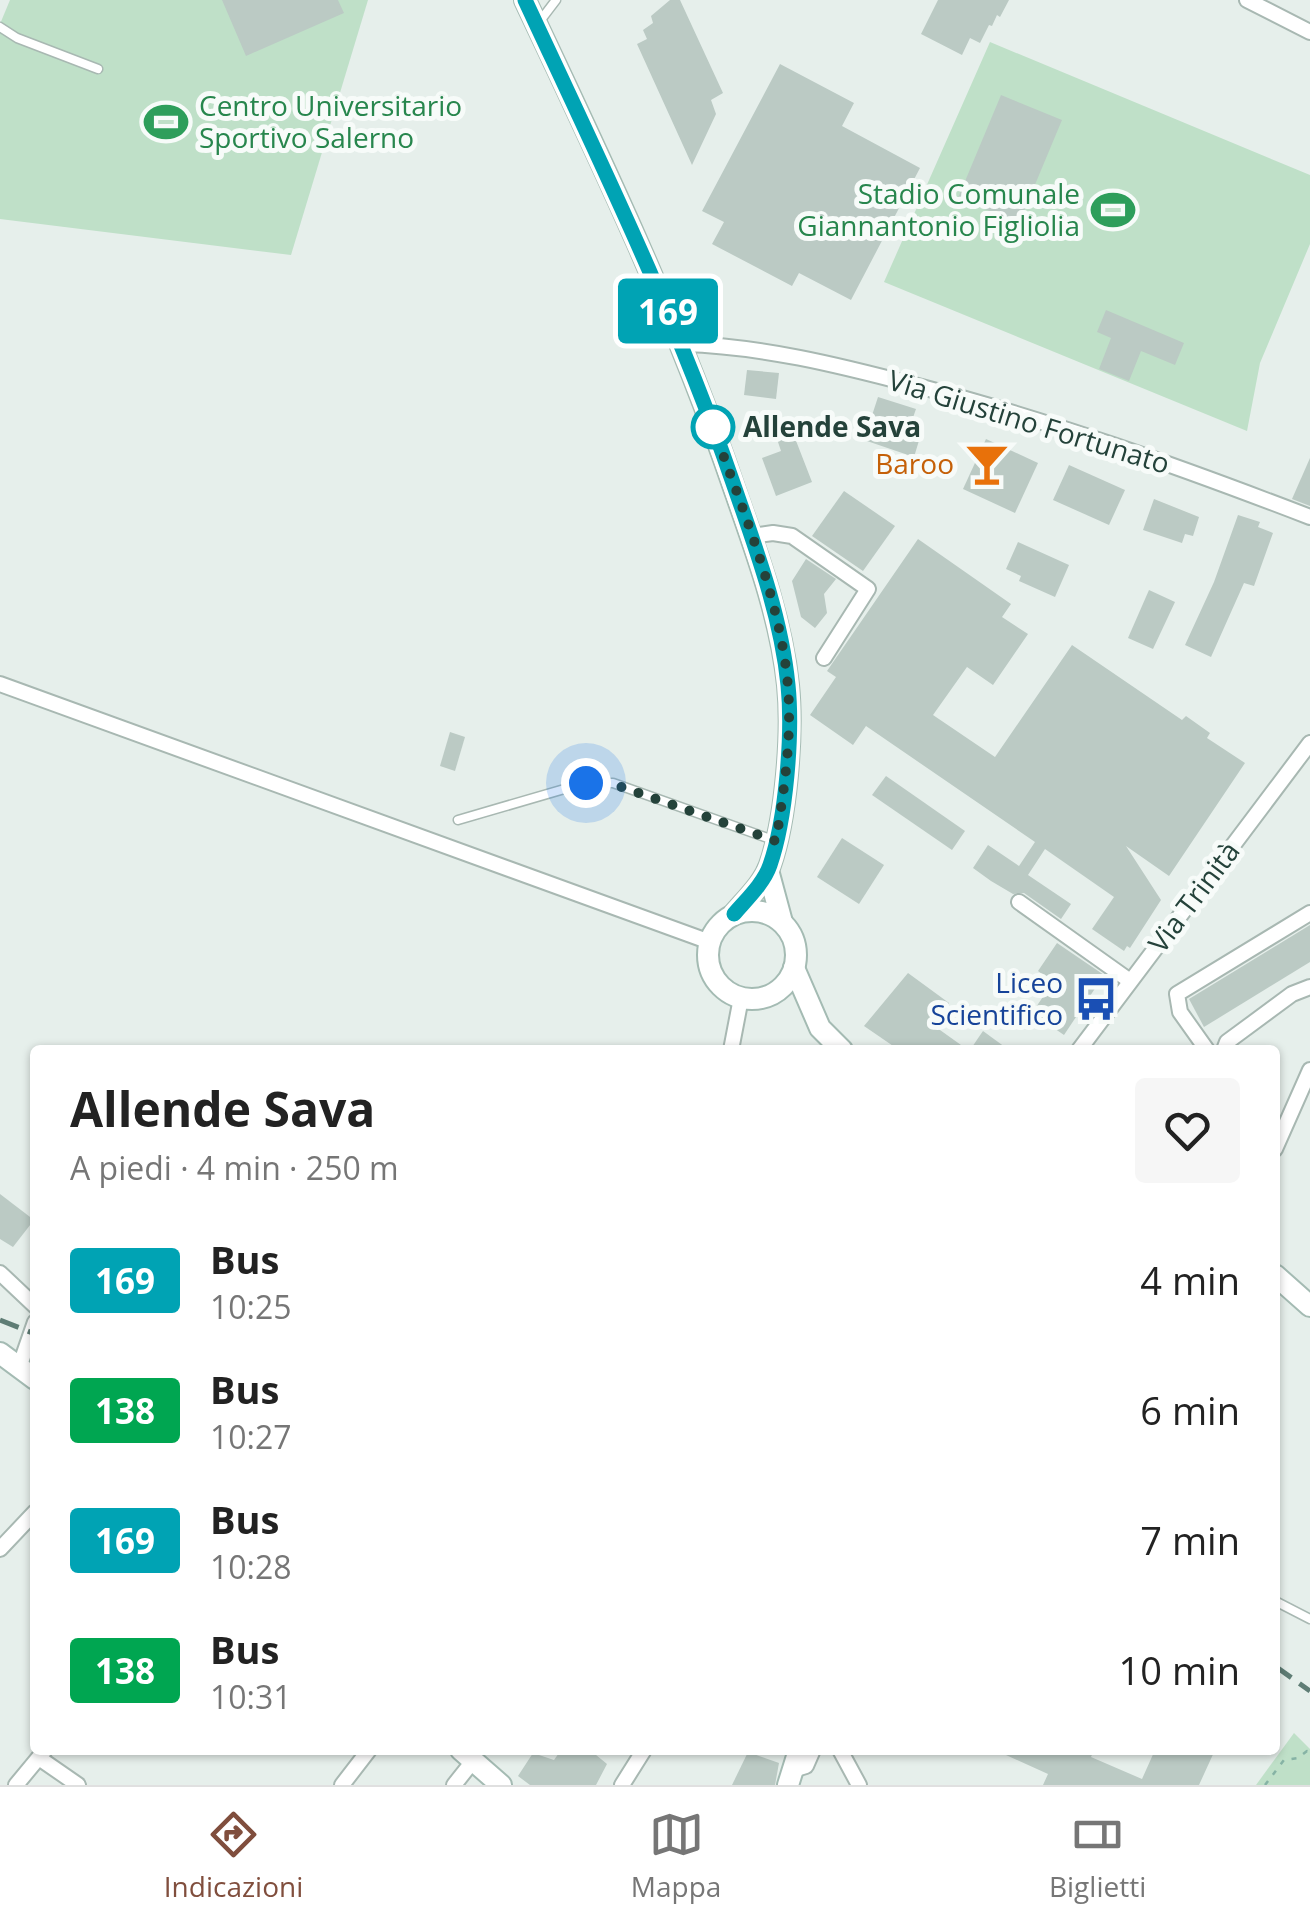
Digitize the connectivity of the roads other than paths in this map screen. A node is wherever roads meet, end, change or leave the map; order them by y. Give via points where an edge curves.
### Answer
1 (525, 0) edge
2 (556, 0) edge
3 (1247, 0) edge
4 (536, 24) junction
5 (0, 28) edge
6 (1310, 32) edge
7 (98, 68) dead end
8 (683, 344) junction
9 (1310, 517) edge
10 (751, 536) junction
11 (824, 658) dead end
12 (0, 684) edge
13 (1310, 744) edge
14 (458, 820) dead end
15 (776, 841) junction
16 (768, 870) junction
17 (1019, 902) dead end
18 (1310, 913) edge
19 (734, 914) junction
20 (782, 922) junction
21 (710, 942) junction
22 (794, 968) junction
23 (1130, 981) junction
24 (1310, 986) edge
25 (741, 998) junction
26 (732, 1045) edge
27 (837, 1045) edge
28 (1083, 1045) edge
29 (1203, 1045) edge
30 (1226, 1045) edge
31 (1310, 1070) edge
32 (1280, 1138) edge
33 (0, 1273) edge
34 (1280, 1277) edge
35 (1306, 1299) edge
36 (30, 1301) edge
37 (0, 1353) edge
38 (27, 1372) edge
39 (30, 1517) edge
40 (0, 1550) edge
41 (1280, 1604) edge
42 (1310, 1620) edge
43 (41, 1755) edge
44 (43, 1755) edge
45 (365, 1755) edge
46 (467, 1755) edge
47 (641, 1755) edge
48 (843, 1755) edge
49 (16, 1785) edge
50 (78, 1785) edge
51 (342, 1785) edge
52 (454, 1785) edge
53 (502, 1785) edge
54 (622, 1785) edge
55 (860, 1785) edge

1 - 4 street
2 - 4 lane
3 - 6 street
4 - 8 street
5 - 7 lane
8 - 9 street, Via Giustino Fortunato via 794,356 994,406
8 - 10 street
10 - 11 street via 792,536 868,589
10 - 15 street via 788,686
12 - 21 street
13 - 23 street, Via Trinità
14 - 15 lane via 586,783 613,784
15 - 16 street
16 - 19 street
16 - 20 street
17 - 23 street
18 - 29 street via 1177,994 1180,1012
19 - 20 street via 759,911
19 - 21 street
20 - 22 street via 795,944
21 - 25 street via 710,970
22 - 25 street via 779,990
22 - 27 street via 820,1028
23 - 28 street, Via Trinità
24 - 30 street
25 - 26 street
31 - 32 street
33 - 36 street
34 - 35 street
37 - 38 street
39 - 40 street
41 - 42 lane
43 - 49 street
44 - 50 street
45 - 51 street
46 - 52 street
46 - 53 street
47 - 54 street
48 - 55 street

